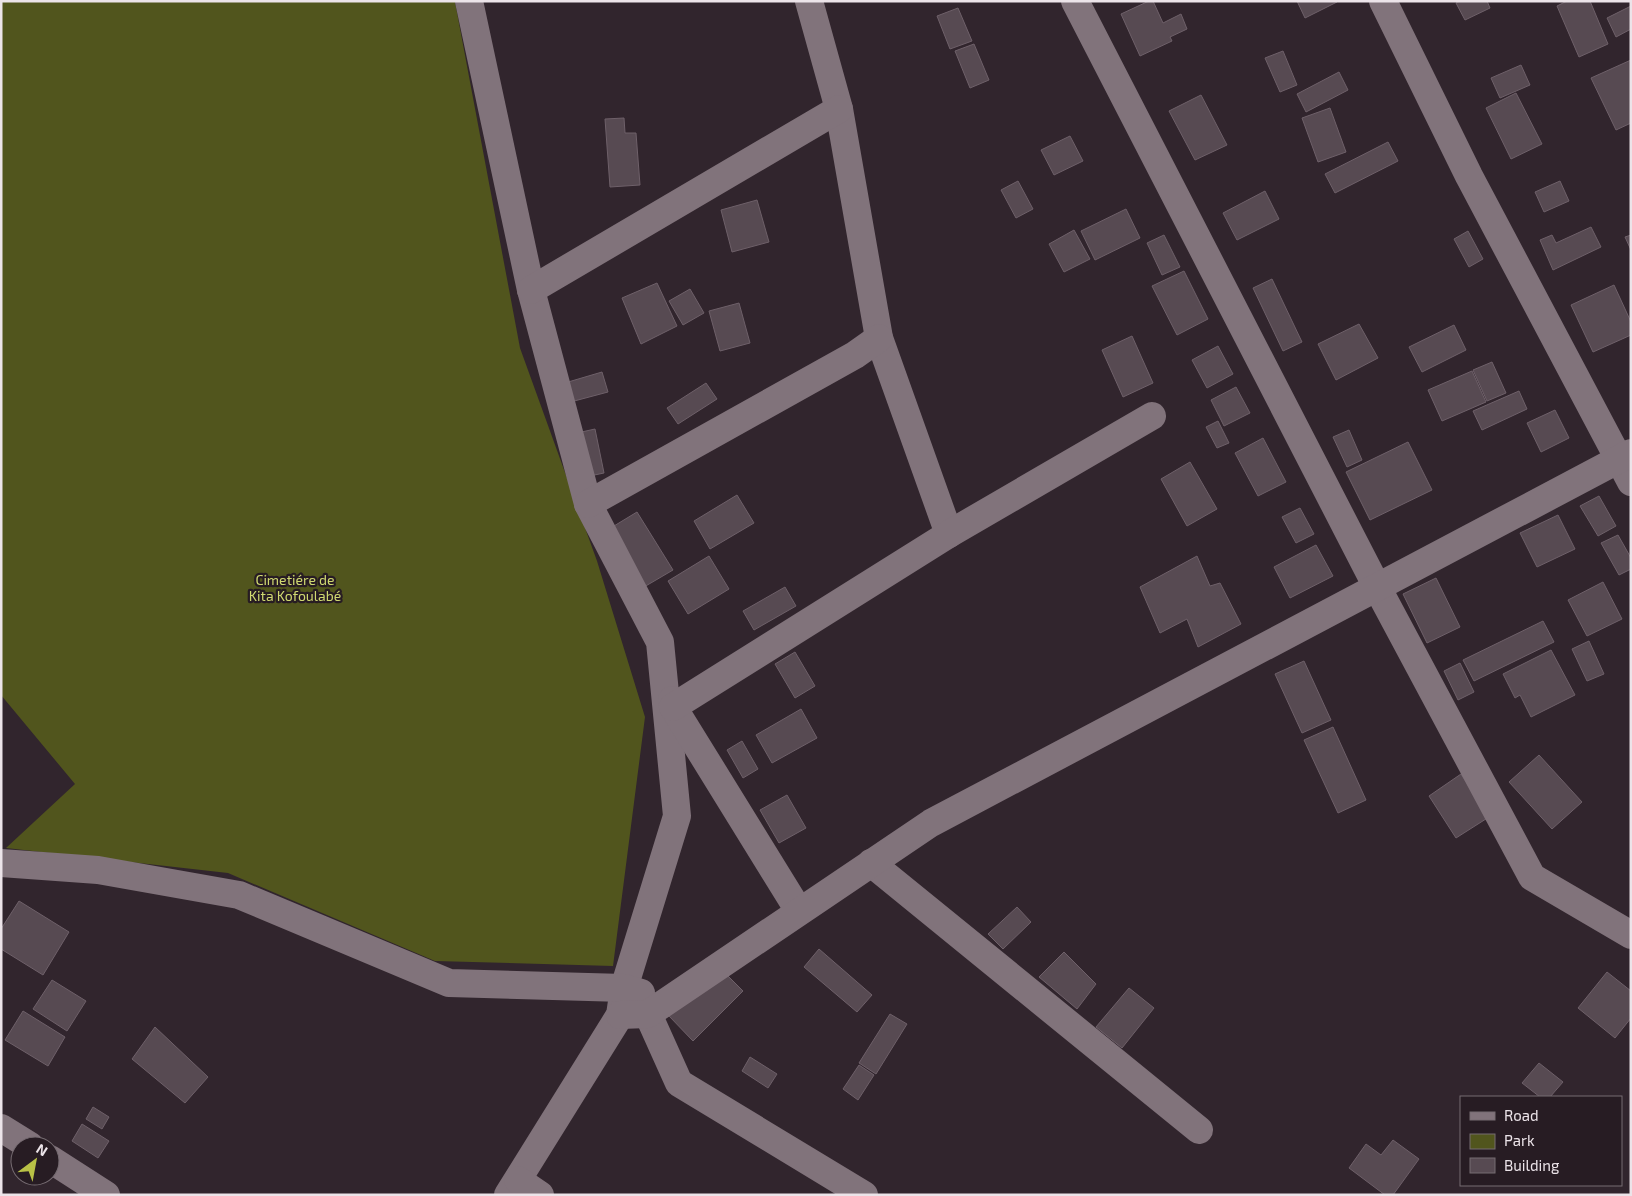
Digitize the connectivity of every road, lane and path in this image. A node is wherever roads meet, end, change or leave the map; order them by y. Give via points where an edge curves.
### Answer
1 (469, 1) edge
2 (809, 1) edge
3 (1074, 1) edge
4 (1384, 1) edge
5 (839, 109) junction
6 (531, 290) junction
7 (879, 338) junction
8 (1152, 416) dead end
9 (1627, 465) edge
10 (588, 504) junction
11 (949, 534) junction
12 (1377, 587) junction
13 (660, 642) junction
14 (673, 707) junction
15 (1, 862) edge
16 (871, 863) junction
17 (799, 911) junction
18 (1631, 935) edge
19 (624, 988) junction
20 (657, 1008) junction
21 (620, 1015) junction
22 (1, 1128) edge
23 (1198, 1130) dead end
24 (14, 1136) edge
25 (60, 1165) edge
26 (513, 1188) edge
27 (106, 1195) edge
28 (540, 1195) edge
29 (864, 1195) edge

1 - 6 street
2 - 5 street
3 - 12 street
4 - 9 street via 1469,176
5 - 6 street
5 - 7 street
6 - 10 street
7 - 10 street via 855,355
7 - 11 street
8 - 11 street
9 - 12 street
10 - 13 street
11 - 14 street
12 - 16 street via 931,823
12 - 18 street via 1532,877
13 - 14 street
13 - 19 street via 677,816
14 - 17 street
15 - 19 street via 98,870 239,894 449,983
16 - 17 street
16 - 23 street
17 - 20 street
19 - 20 street
19 - 21 street
20 - 21 street
20 - 29 street via 679,1083
21 - 26 street
22 - 24 street
25 - 27 street
26 - 28 street

